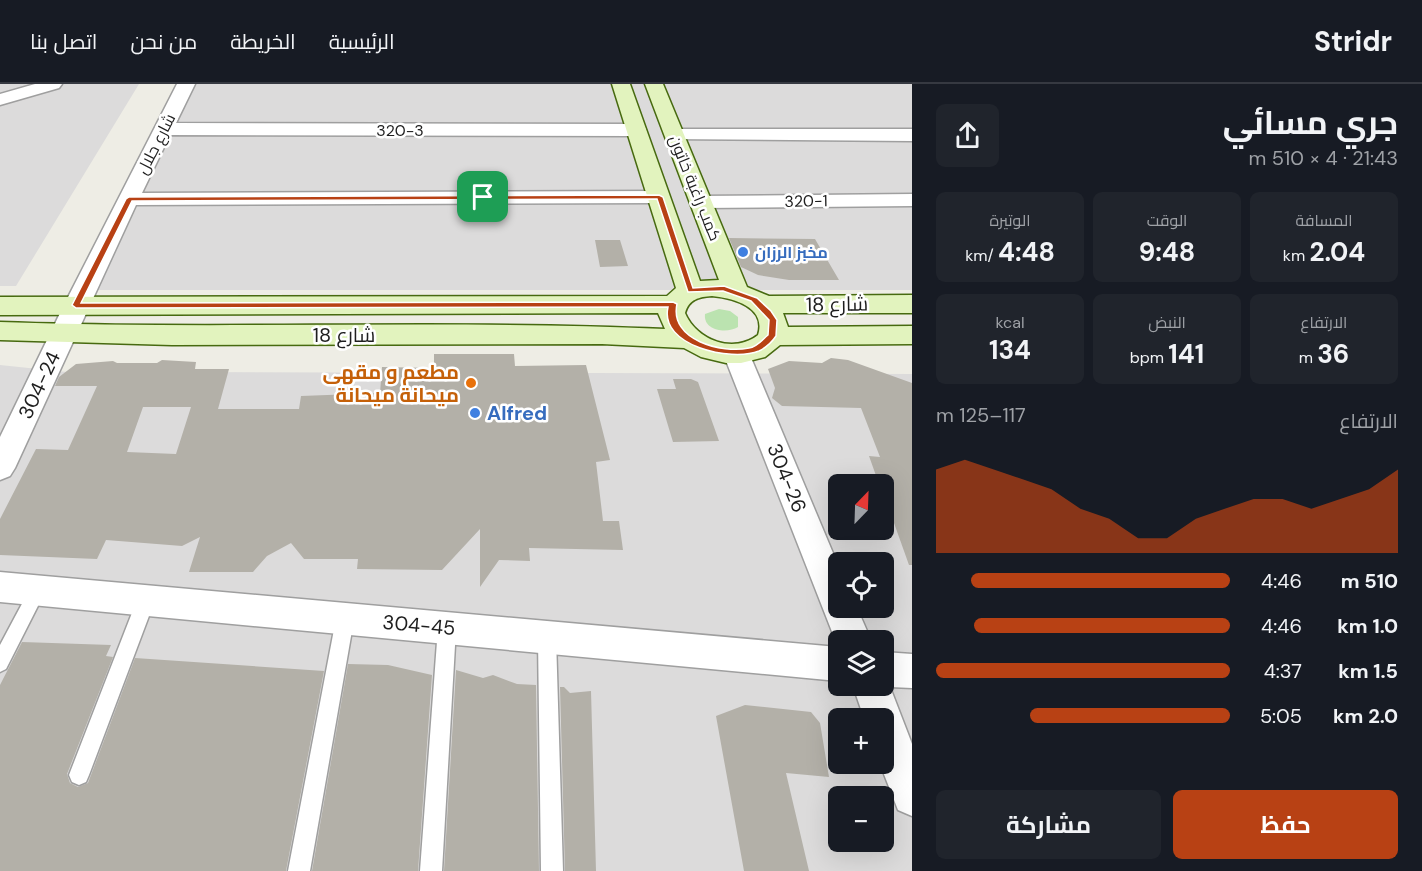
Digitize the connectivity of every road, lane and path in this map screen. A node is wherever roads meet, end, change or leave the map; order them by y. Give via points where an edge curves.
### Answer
1 (53, 84) edge
2 (186, 84) edge
3 (621, 84) edge
4 (654, 84) edge
5 (0, 100) edge
6 (164, 129) junction
7 (637, 130) junction
8 (674, 135) junction
9 (912, 135) edge
10 (659, 197) junction
11 (129, 199) junction
12 (912, 200) edge
13 (700, 202) junction
14 (736, 291) junction
15 (682, 297) junction
16 (912, 304) edge
17 (76, 305) junction
18 (762, 305) junction
19 (0, 306) edge
20 (0, 331) edge
21 (63, 334) junction
22 (912, 335) edge
23 (772, 336) junction
24 (688, 339) junction
25 (736, 353) junction
26 (0, 468) edge
27 (828, 579) edge
28 (0, 586) edge
29 (38, 590) junction
30 (146, 600) junction
31 (345, 619) junction
32 (447, 628) junction
33 (547, 638) junction
34 (0, 663) edge
35 (828, 663) edge
36 (894, 670) edge
37 (912, 671) edge
38 (894, 749) edge
39 (79, 775) dead end
40 (912, 796) edge
41 (299, 871) edge
42 (432, 871) edge
43 (552, 871) edge

1 - 5 street
2 - 6 street, شارع جلال
3 - 7 street, كمب راغبة خاتون
4 - 8 street, كمب راغبة خاتون
6 - 7 street, 320-3
6 - 11 street, شارع جلال
7 - 10 street, كمب راغبة خاتون
8 - 9 street
8 - 13 street, كمب راغبة خاتون
10 - 11 street
10 - 15 street, كمب راغبة خاتون
11 - 17 street, شارع جلال
12 - 13 street, 320-1
13 - 14 street, كمب راغبة خاتون
14 - 15 street via 712,288
14 - 18 street
15 - 17 street, شارع 18
15 - 24 street via 671,313 673,322
16 - 18 street, شارع 18
17 - 19 street, شارع 18
17 - 21 street, شارع جلال
18 - 23 street via 773,320
20 - 21 street, شارع 18
21 - 24 street, شارع 18 via 581,334
21 - 26 street, 304-24
22 - 23 street, شارع 18
23 - 25 street via 759,348
24 - 25 street via 710,349
25 - 27 street, 304-26
28 - 29 street, 304-45
29 - 30 street, 304-45
29 - 34 lane
30 - 31 street, 304-45
30 - 39 lane
31 - 32 street, 304-45
31 - 41 lane
32 - 33 street, 304-45
32 - 42 lane
33 - 35 street, 304-45
33 - 43 lane
36 - 37 street
38 - 40 street

